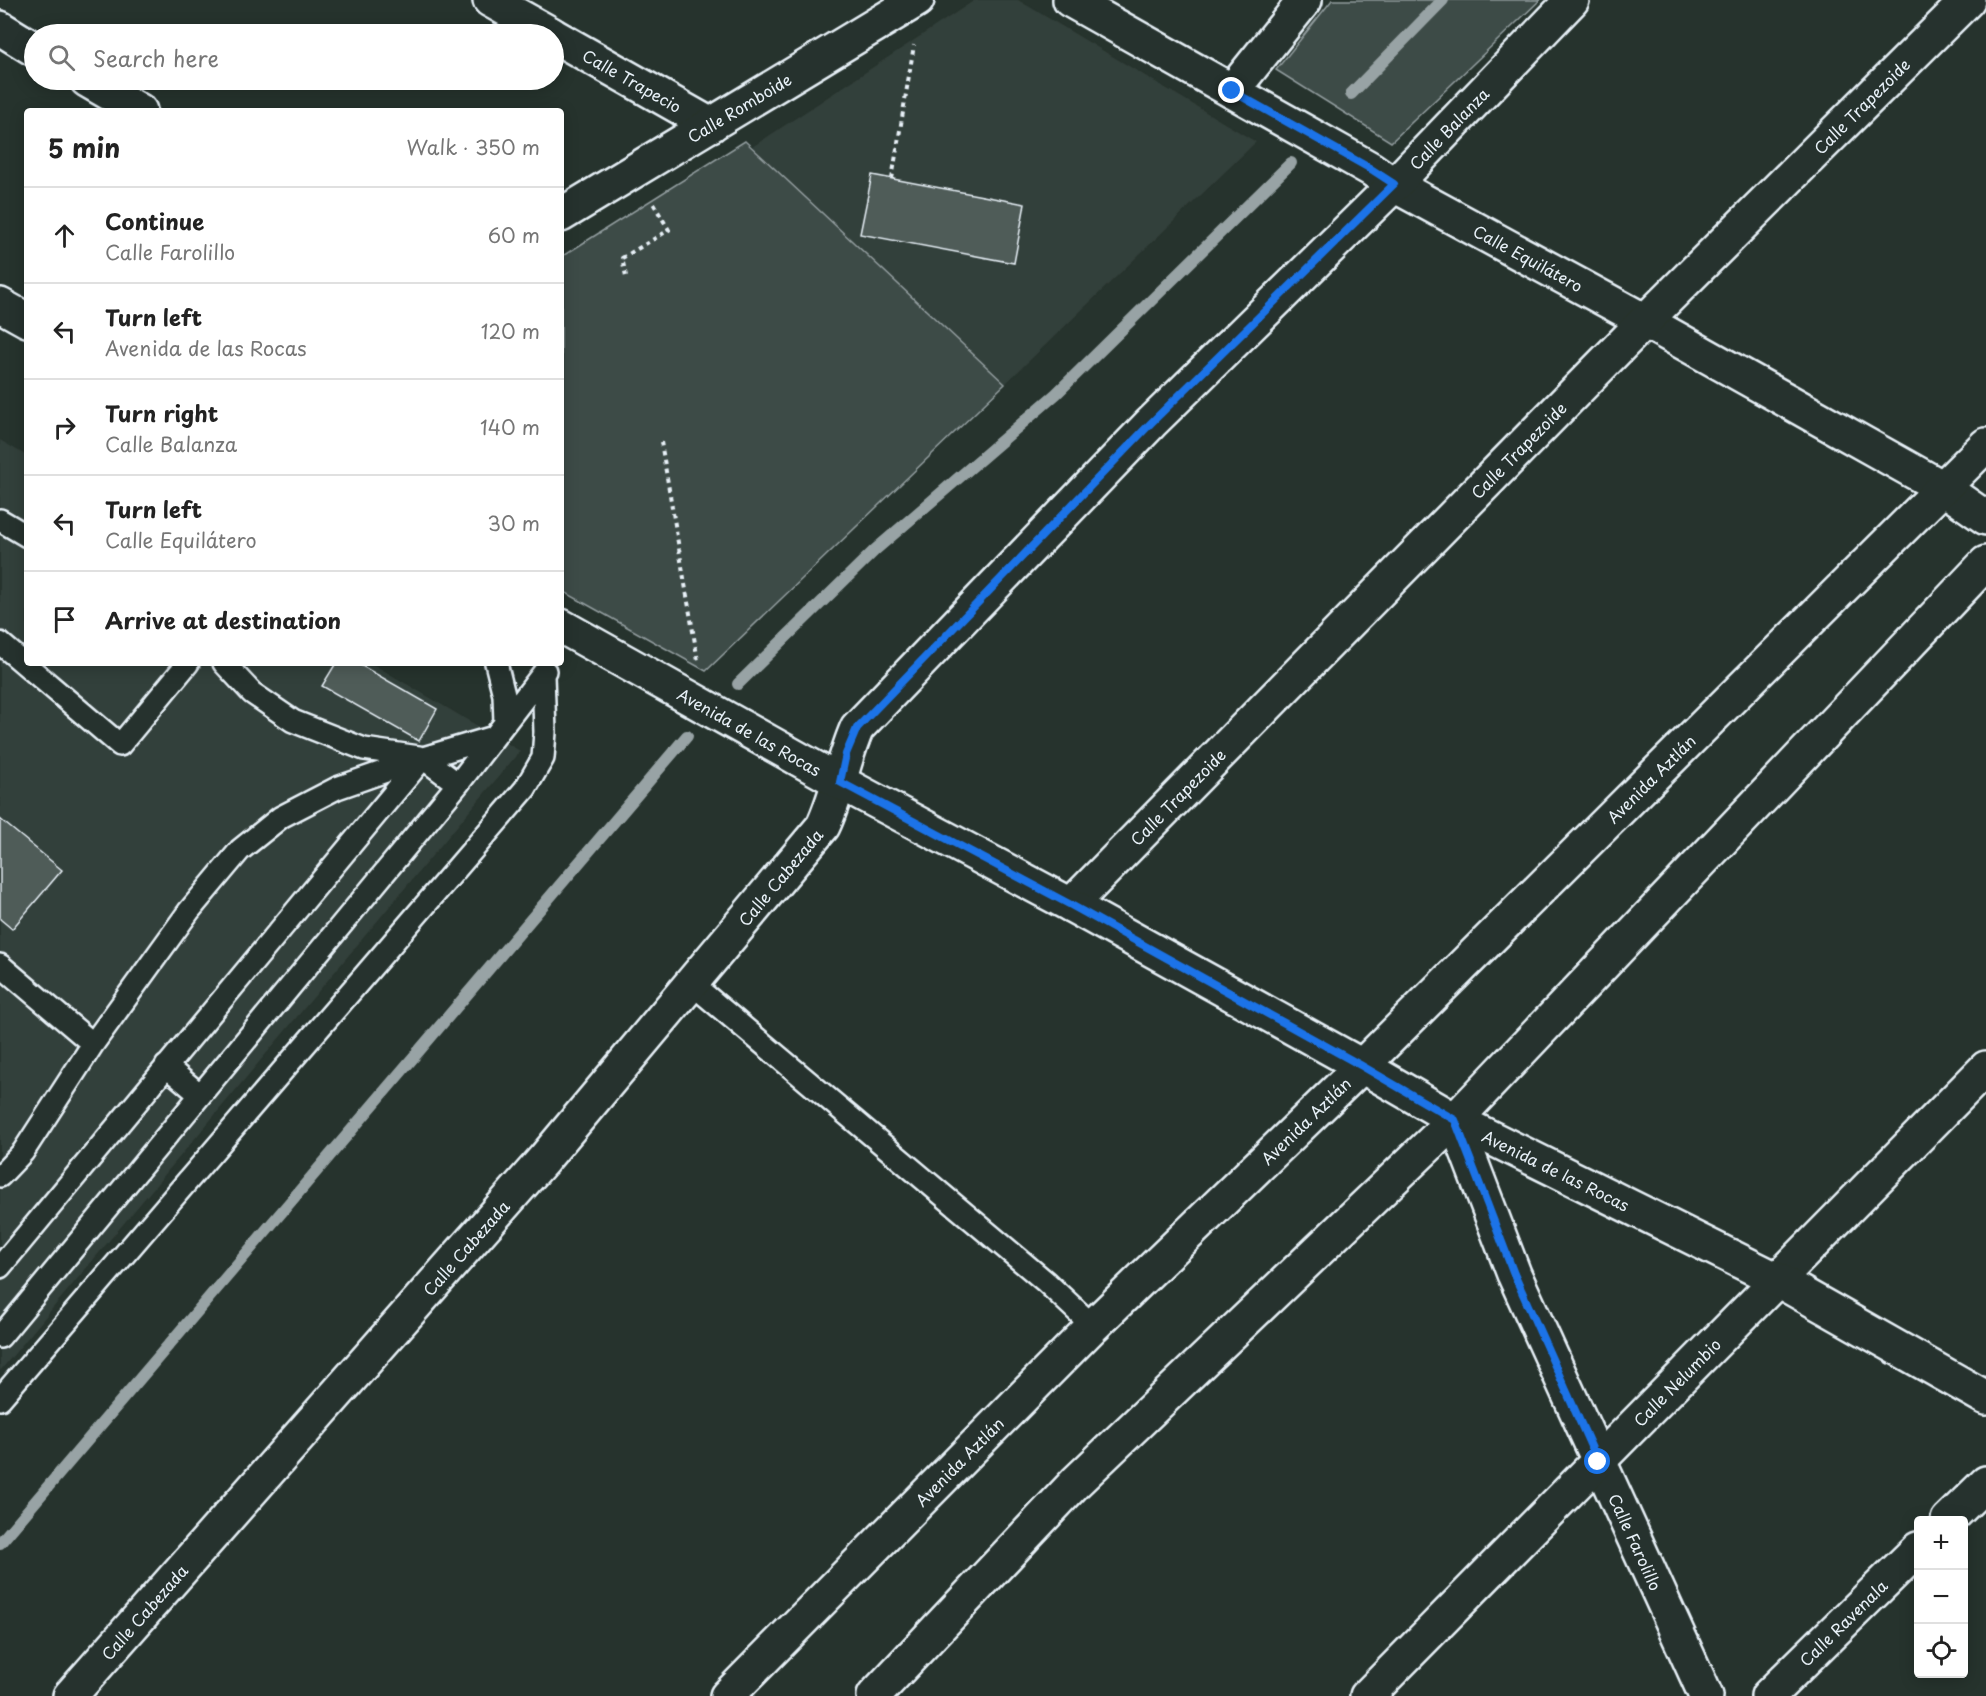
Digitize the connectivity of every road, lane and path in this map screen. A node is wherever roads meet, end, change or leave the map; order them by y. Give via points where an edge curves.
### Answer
1 (490, 0) edge
2 (917, 0) edge
3 (1070, 0) edge
4 (1305, 0) edge
5 (1572, 0) edge
6 (1968, 0) edge
7 (533, 24) edge
8 (0, 28) edge
9 (916, 34) dead end
10 (564, 42) edge
11 (24, 43) edge
12 (104, 90) edge
13 (1232, 91) junction
14 (135, 108) edge
15 (711, 125) junction
16 (633, 171) junction
17 (1382, 177) junction
18 (892, 179) dead end
19 (564, 213) edge
20 (626, 276) dead end
21 (0, 305) edge
22 (24, 318) edge
23 (1645, 321) junction
24 (661, 442) dead end
25 (1986, 445) edge
26 (1943, 488) junction
27 (1986, 518) edge
28 (0, 520) edge
29 (24, 534) edge
30 (1986, 564) edge
31 (565, 636) edge
32 (0, 643) edge
33 (24, 663) edge
34 (27, 666) edge
35 (186, 666) edge
36 (227, 666) edge
37 (497, 666) edge
38 (547, 669) edge
39 (685, 696) junction
40 (500, 730) junction
41 (423, 758) junction
42 (840, 782) junction
43 (458, 784) junction
44 (1071, 905) junction
45 (0, 965) edge
46 (691, 983) junction
47 (93, 1044) junction
48 (166, 1066) junction
49 (1362, 1066) junction
50 (1986, 1068) edge
51 (199, 1094) junction
52 (1455, 1120) junction
53 (0, 1176) edge
54 (0, 1267) edge
55 (1776, 1279) junction
56 (1093, 1326) junction
57 (0, 1337) edge
58 (1986, 1398) edge
59 (0, 1399) edge
60 (1598, 1462) junction
61 (1986, 1483) edge
62 (1953, 1516) edge
63 (1914, 1553) edge
64 (70, 1696) edge
65 (727, 1696) edge
66 (874, 1696) edge
67 (1367, 1696) edge
68 (1706, 1696) edge
69 (1768, 1696) edge

1 - 7 street, Calle Trapecio
2 - 15 street, Calle Romboide
3 - 13 street, Calle Equilátero
4 - 13 street
5 - 17 street, Calle Balanza
6 - 23 street, Calle Trapezoide
8 - 11 street
9 - 18 path
10 - 15 street, Calle Trapecio
12 - 14 street
13 - 17 street, Calle Equilátero
15 - 16 street, Calle Romboide
16 - 19 street, Calle Romboide
16 - 20 path via 669,230 622,258
17 - 23 street, Calle Equilátero
17 - 42 street, Calle Balanza via 857,728
21 - 22 street
23 - 26 street, Calle Equilátero
23 - 44 street, Calle Trapezoide
24 - 39 path via 699,670
25 - 26 street, Avenida Aztlán
26 - 27 street, Calle Equilátero
26 - 49 street, Avenida Aztlán
28 - 29 lane
30 - 52 street
31 - 39 street, Avenida de las Rocas
32 - 33 lane
34 - 35 lane via 120,745
36 - 41 lane via 252,693 293,721 364,749
37 - 40 lane via 504,695
38 - 40 lane
38 - 59 lane via 543,758 525,789
39 - 42 street, Avenida de las Rocas
40 - 41 lane
40 - 43 lane
41 - 43 lane
41 - 47 lane via 337,788 281,817 240,850 189,911
41 - 48 lane
42 - 44 street, Avenida de las Rocas
42 - 46 street, Calle Cabezada via 823,826
43 - 51 lane
44 - 49 street, Avenida de las Rocas
45 - 47 lane
46 - 56 lane
46 - 64 street, Calle Cabezada via 544,1159
47 - 53 lane via 23,1152
48 - 51 lane
48 - 54 lane
49 - 52 street, Avenida de las Rocas
49 - 56 street, Avenida Aztlán
50 - 55 street, Calle Nelumbio
51 - 57 lane
52 - 55 street, Avenida de las Rocas
52 - 60 street, Calle Farolillo via 1514,1274
52 - 66 street via 1076,1482
55 - 58 street, Avenida de las Rocas
55 - 60 street, Calle Nelumbio
56 - 65 street, Avenida Aztlán
60 - 67 street, Calle Nelumbio
60 - 68 street, Calle Farolillo
61 - 62 street
63 - 69 street, Calle Ravenala

